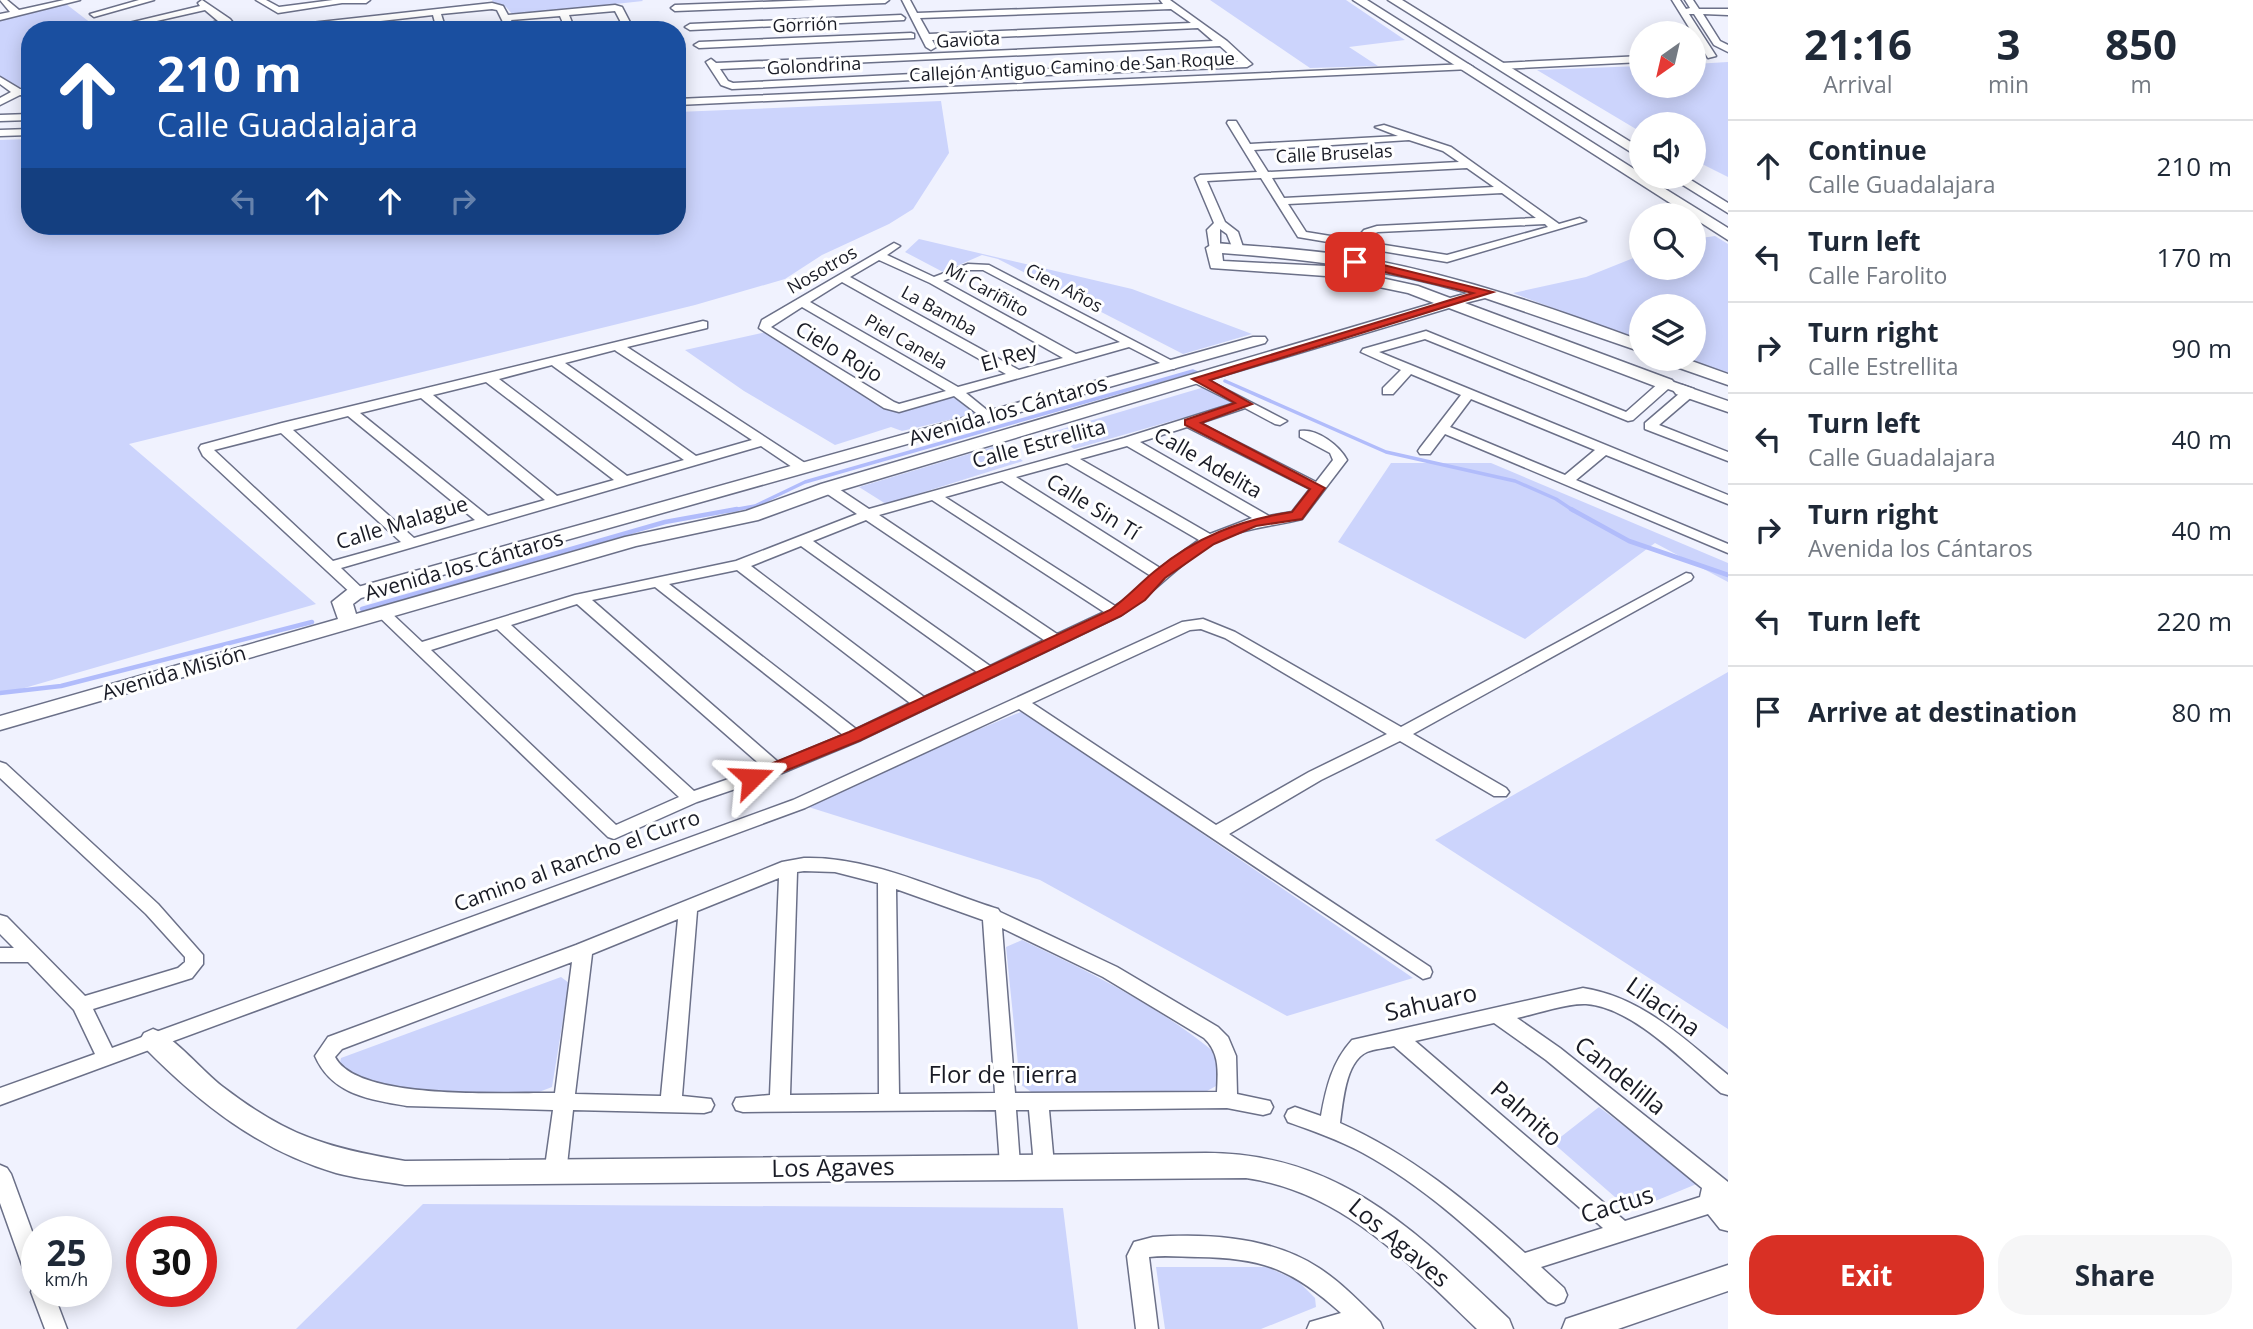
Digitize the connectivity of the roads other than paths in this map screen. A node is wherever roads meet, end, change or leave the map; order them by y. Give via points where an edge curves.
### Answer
1 (2, 0) edge
2 (75, 0) edge
3 (150, 0) edge
4 (197, 0) edge
5 (260, 0) edge
6 (366, 0) edge
7 (885, 0) edge
8 (892, 0) edge
9 (906, 0) edge
10 (1359, 0) edge
11 (1394, 0) edge
12 (1676, 0) edge
13 (1689, 0) edge
14 (1722, 0) edge
15 (338, 1) edge
16 (319, 2) edge
17 (1168, 3) edge
18 (673, 4) edge
19 (208, 7) junction
20 (1084, 10) junction
21 (436, 12) junction
22 (563, 12) junction
23 (1728, 12) edge
24 (17, 13) junction
25 (1684, 13) junction
26 (94, 14) junction
27 (1698, 14) junction
28 (914, 16) junction
29 (0, 17) edge
30 (375, 18) junction
31 (508, 18) junction
32 (901, 18) junction
33 (103, 21) edge
34 (148, 21) edge
35 (227, 21) edge
36 (356, 21) edge
37 (376, 21) edge
38 (439, 21) edge
39 (509, 21) edge
40 (567, 21) edge
41 (625, 21) edge
42 (685, 21) edge
43 (686, 23) edge
44 (1200, 25) junction
45 (1404, 28) junction
46 (1108, 29) junction
47 (693, 33) junction
48 (911, 36) junction
49 (926, 37) junction
50 (1420, 38) junction
51 (1224, 43) junction
52 (1136, 48) junction
53 (1728, 49) edge
54 (1479, 53) junction
55 (1728, 55) edge
56 (1706, 56) edge
57 (1711, 56) junction
58 (937, 57) junction
59 (923, 58) junction
60 (1629, 60) edge
61 (712, 63) joint
62 (1529, 64) junction
63 (1468, 67) junction
64 (1156, 68) junction
65 (1437, 68) junction
66 (1496, 76) junction
67 (0, 80) edge
68 (18, 92) junction
69 (21, 92) edge
70 (0, 102) edge
71 (686, 102) edge
72 (1574, 113) junction
73 (21, 117) edge
74 (0, 118) edge
75 (1232, 123) dead end
76 (1380, 127) dead end
77 (21, 132) edge
78 (0, 133) edge
79 (1422, 139) junction
80 (1247, 147) junction
81 (1629, 147) edge
82 (1469, 165) junction
83 (1264, 175) junction
84 (1696, 189) edge
85 (1504, 190) junction
86 (1280, 201) junction
87 (1728, 209) edge
88 (1580, 220) dead end
89 (1220, 224) junction
90 (1552, 224) junction
91 (1728, 235) edge
92 (1360, 242) junction
93 (894, 246) dead end
94 (1214, 248) junction
95 (1238, 250) junction
96 (880, 256) junction
97 (1244, 267) junction
98 (843, 278) junction
99 (934, 281) junction
100 (1487, 292) junction
101 (802, 302) junction
102 (1452, 302) junction
103 (766, 323) joint
104 (703, 325) dead end
105 (1259, 340) dead end
106 (1629, 342) edge
107 (1129, 343) junction
108 (620, 348) junction
109 (1075, 359) junction
110 (557, 363) junction
111 (1181, 363) junction
112 (1409, 369) junction
113 (1706, 372) joint
114 (1018, 375) junction
115 (1207, 376) junction
116 (491, 379) junction
117 (1728, 380) edge
118 (1679, 389) junction
119 (1388, 391) dead end
120 (957, 392) junction
121 (423, 393) junction
122 (1469, 394) junction
123 (1246, 404) junction
124 (1728, 407) edge
125 (899, 408) joint
126 (350, 411) junction
127 (1628, 417) junction
128 (988, 418) junction
129 (1280, 421) dead end
130 (1190, 423) junction
131 (1650, 426) junction
132 (282, 427) junction
133 (1444, 429) junction
134 (1305, 433) dead end
135 (1129, 441) junction
136 (761, 442) junction
137 (1604, 450) junction
138 (1425, 451) dead end
139 (1066, 457) junction
140 (1728, 457) edge
141 (694, 461) junction
142 (803, 468) junction
143 (1003, 475) junction
144 (623, 480) junction
145 (1566, 481) junction
146 (828, 488) junction
147 (1318, 488) junction
148 (933, 495) junction
149 (553, 500) junction
150 (1728, 500) edge
151 (868, 514) junction
152 (484, 520) junction
153 (1266, 520) junction
154 (804, 541) junction
155 (1209, 541) junction
156 (411, 543) junction
157 (1728, 549) edge
158 (740, 565) junction
159 (332, 566) junction
160 (1160, 575) junction
161 (1686, 577) dead end
162 (656, 581) junction
163 (359, 593) junction
164 (580, 598) junction
165 (383, 613) junction
166 (1115, 613) junction
167 (349, 623) junction
168 (500, 623) junction
169 (1056, 641) junction
170 (419, 648) junction
171 (988, 672) junction
172 (1020, 702) junction
173 (922, 704) junction
174 (0, 723) edge
175 (1401, 734) junction
176 (855, 736) junction
177 (0, 768) edge
178 (776, 769) junction
179 (1500, 792) dead end
180 (691, 798) junction
181 (1218, 832) junction
182 (788, 867) junction
183 (887, 879) junction
184 (688, 907) junction
185 (992, 914) junction
186 (0, 922) edge
187 (583, 950) junction
188 (0, 955) edge
189 (31, 956) junction
190 (1423, 972) dead end
191 (1601, 996) joint
192 (80, 1005) junction
193 (1497, 1015) junction
194 (1398, 1038) junction
195 (153, 1040) junction
196 (107, 1059) junction
197 (1728, 1087) edge
198 (0, 1097) edge
199 (1227, 1100) junction
200 (889, 1101) junction
201 (565, 1102) junction
202 (671, 1102) junction
203 (780, 1102) junction
204 (1004, 1102) junction
205 (1038, 1102) junction
206 (743, 1104) dead end
207 (704, 1105) dead end
208 (1263, 1107) dead end
209 (1295, 1116) dead end
210 (1329, 1126) junction
211 (1010, 1165) junction
212 (1044, 1165) junction
213 (0, 1174) edge
214 (555, 1174) junction
215 (1723, 1198) edge
216 (1728, 1222) edge
217 (1620, 1230) junction
218 (21, 1232) edge
219 (1521, 1264) junction
220 (1728, 1278) edge
221 (1556, 1295) dead end
222 (48, 1307) edge
223 (1366, 1323) edge
224 (56, 1329) edge
225 (1147, 1329) edge
226 (1318, 1329) edge
227 (1498, 1329) edge
228 (1577, 1329) edge

1 - 24 street
2 - 24 street
2 - 26 street
3 - 26 street
4 - 19 street
5 - 16 street via 278,10
6 - 15 street
7 - 18 street
8 - 32 street
9 - 28 street
10 - 45 street
11 - 54 street
12 - 25 street
13 - 27 street
14 - 23 street
15 - 16 street
17 - 20 street
17 - 44 street
18 - 42 street
19 - 34 street
19 - 35 street
20 - 28 street
20 - 46 street
21 - 30 street
21 - 31 street via 492,6
21 - 38 street
22 - 31 street
22 - 40 street
22 - 41 street via 619,9
23 - 27 street
24 - 29 street
25 - 27 street
25 - 57 street
26 - 33 street
27 - 53 street via 1717,43
28 - 49 street
30 - 36 street
30 - 37 street
31 - 39 street
32 - 47 street
32 - 48 street
43 - 47 street
44 - 46 street
44 - 51 street
45 - 50 street
45 - 65 street via 1405,35 1441,58
46 - 49 street
47 - 48 street, Gorrión
48 - 59 street
49 - 58 street
50 - 63 street
50 - 66 street via 1438,41
51 - 52 street, Gaviota
51 - 64 street via 1247,62
52 - 58 street, Gaviota
52 - 64 street
54 - 62 street
54 - 66 street
55 - 57 street
56 - 57 street
58 - 59 street, Gaviota
58 - 64 street via 947,79
59 - 61 street, Gaviota
59 - 61 street, Golondrina via 934,80 732,86 724,83
60 - 62 street
62 - 66 street
63 - 65 street, Callejón Antiguo Camino de San Roque
63 - 66 street
65 - 71 street, Callejón Antiguo Camino de San Roque
66 - 72 street
66 - 72 street
66 - 91 street
67 - 68 street
68 - 69 street
68 - 70 street
72 - 81 street
73 - 74 street
75 - 80 street
76 - 79 street
77 - 78 street
79 - 80 street
79 - 82 street
80 - 83 street
82 - 83 street, Calle Bruselas
82 - 85 street
83 - 86 street
83 - 89 street, Calle Bruselas via 1200,178
84 - 87 street
85 - 86 street
85 - 90 street
86 - 92 street via 1302,235
88 - 90 street
89 - 94 street via 1213,230
89 - 95 street via 1232,232
90 - 92 street via 1377,229
90 - 92 street via 1447,259
93 - 96 street, Nosotros
94 - 95 street
94 - 97 street via 1216,265
95 - 97 street
95 - 100 street via 1355,262
96 - 98 street, Nosotros
96 - 99 street, Mi Cariñito
97 - 102 street via 1326,271
98 - 101 street, Nosotros
98 - 114 street, La Bamba
99 - 107 street, Cien Años via 968,267 985,267
99 - 109 street, Mi Cariñito
100 - 102 street, Avenida los Cántaros
100 - 106 street
101 - 103 street, Nosotros
101 - 120 street, Piel Canela
102 - 115 street, Avenida los Cántaros
102 - 118 street
103 - 125 street, Cielo Rojo via 766,330
104 - 108 street
105 - 111 street, Avenida los Cántaros
107 - 109 street, El Rey
107 - 111 street, Cien Años
108 - 110 street
108 - 136 street
109 - 114 street, El Rey
110 - 116 street
110 - 141 street
111 - 115 street
111 - 128 street, Avenida los Cántaros
112 - 119 street
112 - 122 street
112 - 127 street via 1367,352 1426,335
113 - 117 street
113 - 118 street
114 - 120 street, El Rey
115 - 123 street
115 - 146 street, Avenida los Cántaros
116 - 121 street
116 - 144 street
118 - 124 street
118 - 127 street
118 - 131 street
120 - 125 street, El Rey
120 - 128 street, Piel Canela
121 - 126 street
121 - 149 street
122 - 133 street
122 - 137 street
123 - 129 street
123 - 130 street, Calle Estrellita
126 - 132 street
126 - 152 street
127 - 131 street
128 - 142 street, Avenida los Cántaros
130 - 135 street, Calle Estrellita
130 - 147 street
131 - 140 street
132 - 156 street
132 - 159 street via 206,448
133 - 138 street
133 - 145 street
134 - 147 street via 1340,455
135 - 139 street, Calle Estrellita
135 - 153 street, Calle Adelita
136 - 141 street, Calle Malague
136 - 142 street
137 - 145 street
137 - 150 street
139 - 143 street, Calle Estrellita
139 - 155 street
141 - 144 street, Calle Malague
142 - 163 street, Avenida los Cántaros
143 - 148 street, Calle Estrellita
143 - 160 street, Calle Sin Tí
144 - 149 street, Calle Malague
145 - 157 street
146 - 151 street
146 - 165 street, Avenida los Cántaros via 751,516 632,541
147 - 153 street via 1297,516
148 - 151 street, Calle Estrellita
148 - 166 street
149 - 152 street, Calle Malague
151 - 154 street, Calle Estrellita
151 - 169 street
152 - 156 street, Calle Malague
153 - 155 street
154 - 158 street, Calle Estrellita
154 - 171 street
155 - 160 street
156 - 159 street, Calle Malague
158 - 162 street, Calle Estrellita
158 - 173 street
159 - 163 street
160 - 166 street
161 - 175 street
162 - 164 street, Calle Estrellita
162 - 176 street
163 - 167 street, Avenida los Cántaros via 342,602
164 - 168 street, Calle Estrellita
164 - 178 street
165 - 167 street, Avenida los Cántaros
165 - 170 street
166 - 169 street
167 - 174 street, Avenida Misión
168 - 170 street, Calle Estrellita
168 - 180 street
169 - 171 street
170 - 180 street via 614,833
171 - 173 street
172 - 175 street, Camino al Rancho el Curro via 1178,629 1209,625
172 - 181 street
172 - 195 street, Camino al Rancho el Curro via 799,804
173 - 176 street
175 - 179 street
175 - 181 street via 1315,776
176 - 178 street
177 - 192 street via 152,909 194,956 194,964 185,973
178 - 180 street
181 - 190 street
182 - 183 street via 834,864
182 - 184 street
182 - 203 street
183 - 185 street
183 - 200 street
184 - 187 street
184 - 202 street
185 - 199 street via 1113,973 1217,1039 1227,1059
185 - 204 street
186 - 189 street
187 - 201 street
187 - 201 street via 335,1044 325,1056 333,1071 376,1092 407,1098
188 - 189 street
189 - 192 street
191 - 193 street, Sahuaro
191 - 197 street, Lilacina via 1629,1010
192 - 196 street
193 - 194 street, Sahuaro
193 - 215 street, Candelilla via 1553,1054
194 - 210 street, Sahuaro via 1359,1046 1347,1057
194 - 217 street, Palmito
195 - 196 street, Camino al Rancho el Curro
195 - 214 street, Los Agaves via 192,1080 270,1133 334,1161 405,1173
196 - 198 street, Camino al Rancho el Curro
199 - 205 street, Flor de Tierra
199 - 208 street, Flor de Tierra
200 - 203 street, Flor de Tierra
200 - 204 street, Flor de Tierra
201 - 202 street
201 - 214 street
202 - 207 street
203 - 206 street, Flor de Tierra
204 - 205 street, Flor de Tierra
204 - 211 street
205 - 212 street
209 - 210 street
210 - 219 street via 1362,1140 1445,1195
211 - 212 street, Los Agaves
211 - 214 street, Los Agaves
212 - 227 street, Los Agaves via 1257,1167 1291,1174 1349,1199 1388,1227
213 - 218 street
215 - 216 street
215 - 217 street, Cactus
217 - 219 street, Cactus
219 - 221 street
220 - 228 street
222 - 224 street
223 - 225 street via 1305,1270 1261,1251 1235,1246 1145,1247 1138,1256
223 - 226 street

